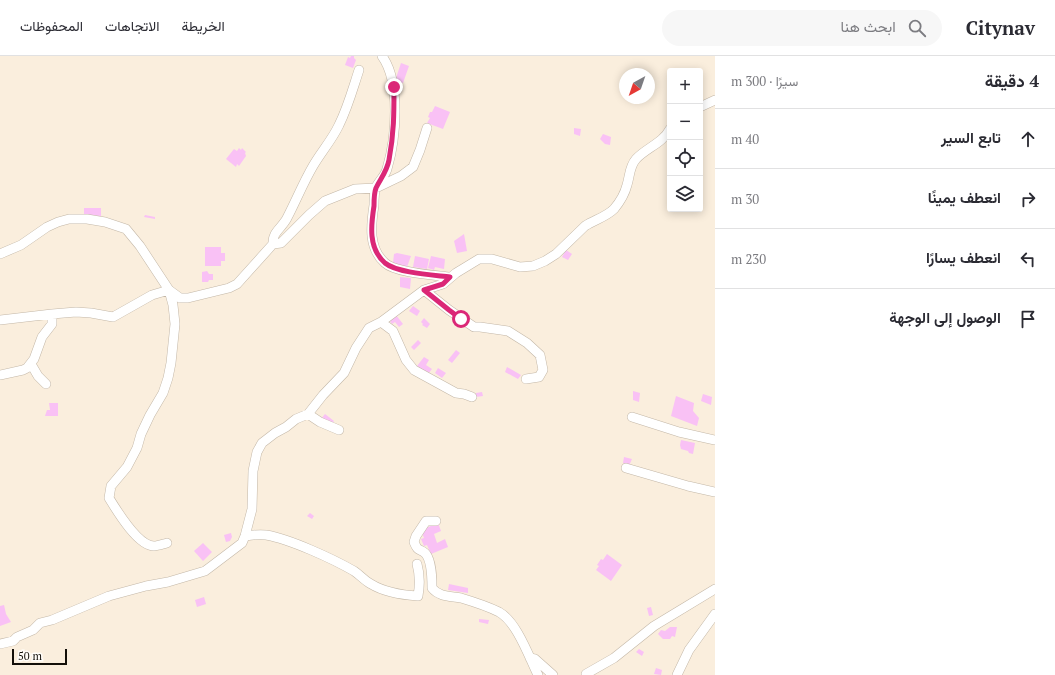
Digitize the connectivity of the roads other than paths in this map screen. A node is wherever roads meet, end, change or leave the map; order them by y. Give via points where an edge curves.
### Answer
1 (382, 56) edge
2 (359, 70) dead end
3 (715, 100) edge
4 (703, 106) edge
5 (428, 128) dead end
6 (667, 133) edge
7 (376, 188) junction
8 (273, 244) junction
9 (0, 254) edge
10 (450, 277) junction
11 (169, 290) junction
12 (424, 290) junction
13 (52, 314) junction
14 (0, 320) edge
15 (381, 322) junction
16 (31, 364) junction
17 (0, 375) edge
18 (526, 379) dead end
19 (46, 384) dead end
20 (472, 397) dead end
21 (308, 414) junction
22 (632, 417) dead end
23 (339, 430) dead end
24 (715, 440) edge
25 (626, 468) dead end
26 (715, 492) edge
27 (436, 521) dead end
28 (245, 536) junction
29 (167, 543) dead end
30 (417, 564) dead end
31 (715, 589) edge
32 (715, 614) edge
33 (0, 644) edge
34 (530, 658) junction
35 (586, 674) edge
36 (538, 675) edge
37 (553, 675) edge
38 (677, 675) edge

1 - 7 street via 392,77 395,116 387,170
2 - 8 street via 339,126 314,165 287,220 274,234
3 - 4 street
5 - 7 street via 412,167 401,176
6 - 10 street via 635,160 626,190 615,208 590,222 551,258 527,267 492,259 479,260
7 - 8 street via 355,189 325,202 281,243
7 - 10 street via 371,222 373,241 379,256 392,267
8 - 11 street via 241,280 229,288 188,298 180,298
9 - 11 street via 21,245 58,222 87,219 105,222 126,230 140,246
10 - 12 street via 443,284
11 - 13 street via 152,295 113,317 76,312
11 - 29 street via 174,324 168,378 127,467 110,486 109,498 134,534 144,542 153,546
12 - 15 street
12 - 18 street via 474,327 508,332 527,343 540,355 543,370 539,377
13 - 14 street
13 - 16 street via 52,324 42,337
15 - 20 street via 393,331 406,360 414,370 456,393
15 - 21 street via 369,328 344,373
16 - 17 street via 23,370
16 - 19 street
21 - 23 street
21 - 28 street via 275,433 262,443 257,452 253,471 252,509
22 - 24 street
25 - 26 street
27 - 34 street via 426,521 414,542 416,548 425,553 430,561 432,588 440,594 461,598 500,612 513,626
28 - 30 street via 266,535 278,538 330,559 376,587 410,596 418,596 420,574
28 - 33 street via 242,543 205,571 109,596 40,623 13,641
31 - 35 street via 654,626 614,658
32 - 38 street via 689,650
34 - 36 street
34 - 37 street via 535,659

